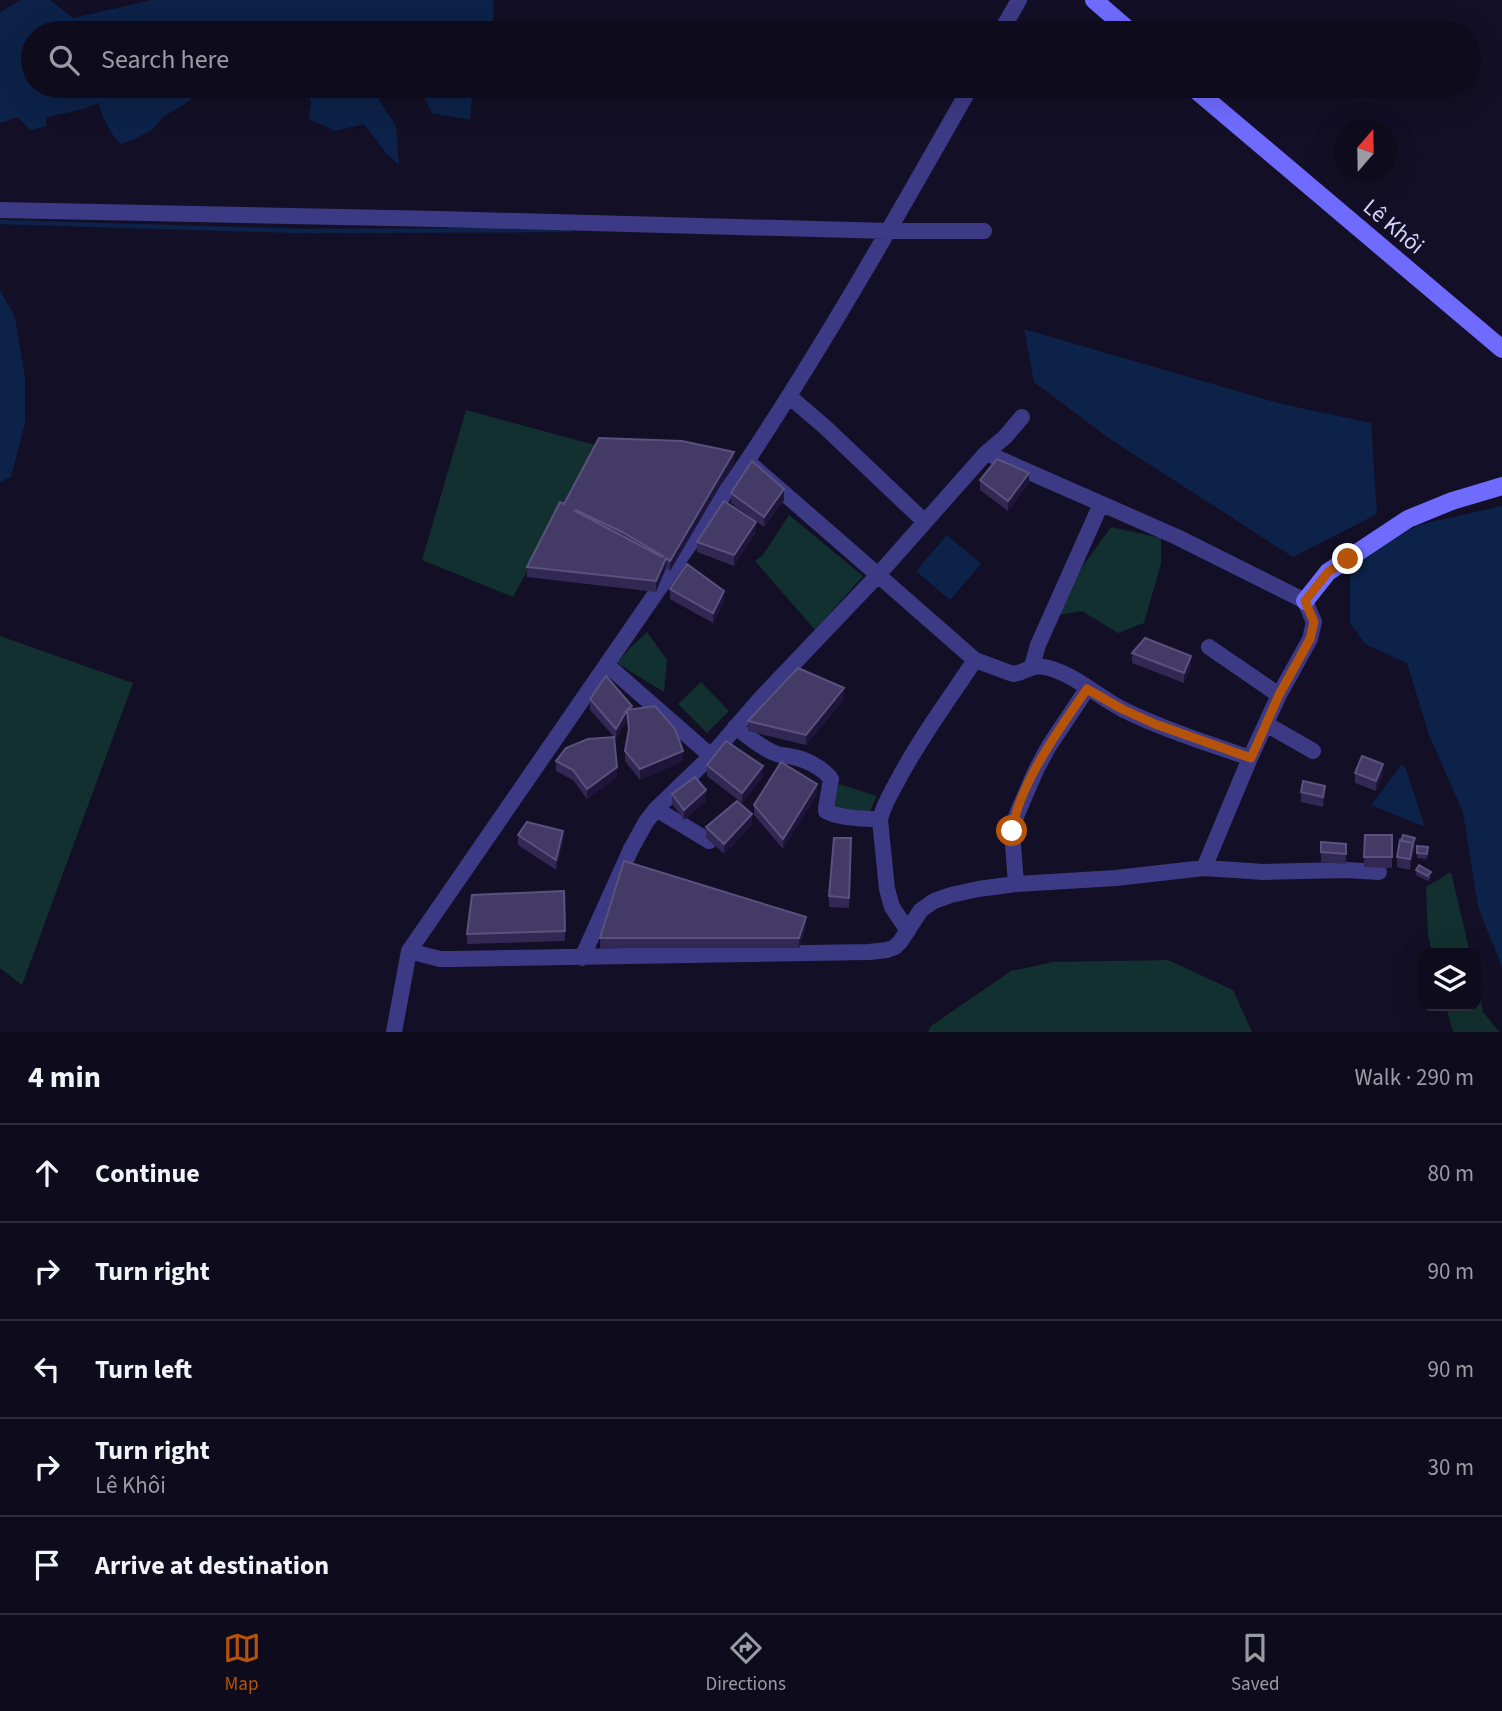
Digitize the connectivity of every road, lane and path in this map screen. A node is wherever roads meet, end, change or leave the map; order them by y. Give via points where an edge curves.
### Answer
1 (1019, 0) edge
2 (1094, 0) edge
3 (1007, 21) edge
4 (1118, 21) edge
5 (964, 98) edge
6 (1205, 98) edge
7 (0, 210) edge
8 (888, 231) junction
9 (984, 231) dead end
10 (1502, 349) edge
11 (790, 397) junction
12 (1022, 417) dead end
13 (986, 453) junction
14 (747, 461) junction
15 (1502, 486) edge
16 (1101, 503) junction
17 (925, 522) junction
18 (878, 575) junction
19 (1305, 601) junction
20 (1209, 647) dead end
21 (975, 660) junction
22 (607, 665) junction
23 (1032, 666) junction
24 (1087, 689) junction
25 (1279, 695) junction
26 (1266, 724) junction
27 (735, 727) junction
28 (1313, 751) dead end
29 (710, 756) junction
30 (1251, 758) junction
31 (656, 809) junction
32 (880, 820) junction
33 (709, 841) edge
34 (1204, 868) junction
35 (1379, 872) dead end
36 (1016, 884) junction
37 (908, 931) junction
38 (409, 951) junction
39 (582, 958) junction
40 (394, 1032) edge

1 - 3 street
2 - 4 street
5 - 8 street
6 - 10 street, Lê Khôi
7 - 8 street
8 - 9 street
8 - 11 street
11 - 14 street
11 - 17 street
12 - 13 street
13 - 16 street
13 - 17 street
14 - 18 street
14 - 22 street
15 - 19 street via 1408,519 1328,572
16 - 19 street
16 - 23 street
17 - 18 street
18 - 21 street
18 - 27 street
19 - 25 street via 1314,622 1310,639
20 - 25 street
21 - 23 street via 1013,674
21 - 32 street via 902,772
22 - 29 street
22 - 38 street
23 - 24 street via 1049,668
24 - 30 street via 1155,724
24 - 36 street via 1049,746 1017,814 1012,831
25 - 26 street
26 - 28 street
26 - 30 street
27 - 29 street
27 - 32 street via 766,749 799,758 828,775 826,811 830,814
29 - 31 street
30 - 34 street
31 - 33 street
31 - 39 street via 631,849
32 - 37 street via 887,889 892,907
34 - 35 street
34 - 36 street
36 - 37 street via 934,901 921,910
37 - 39 street via 895,947 869,952
38 - 39 street via 440,959
38 - 40 street

